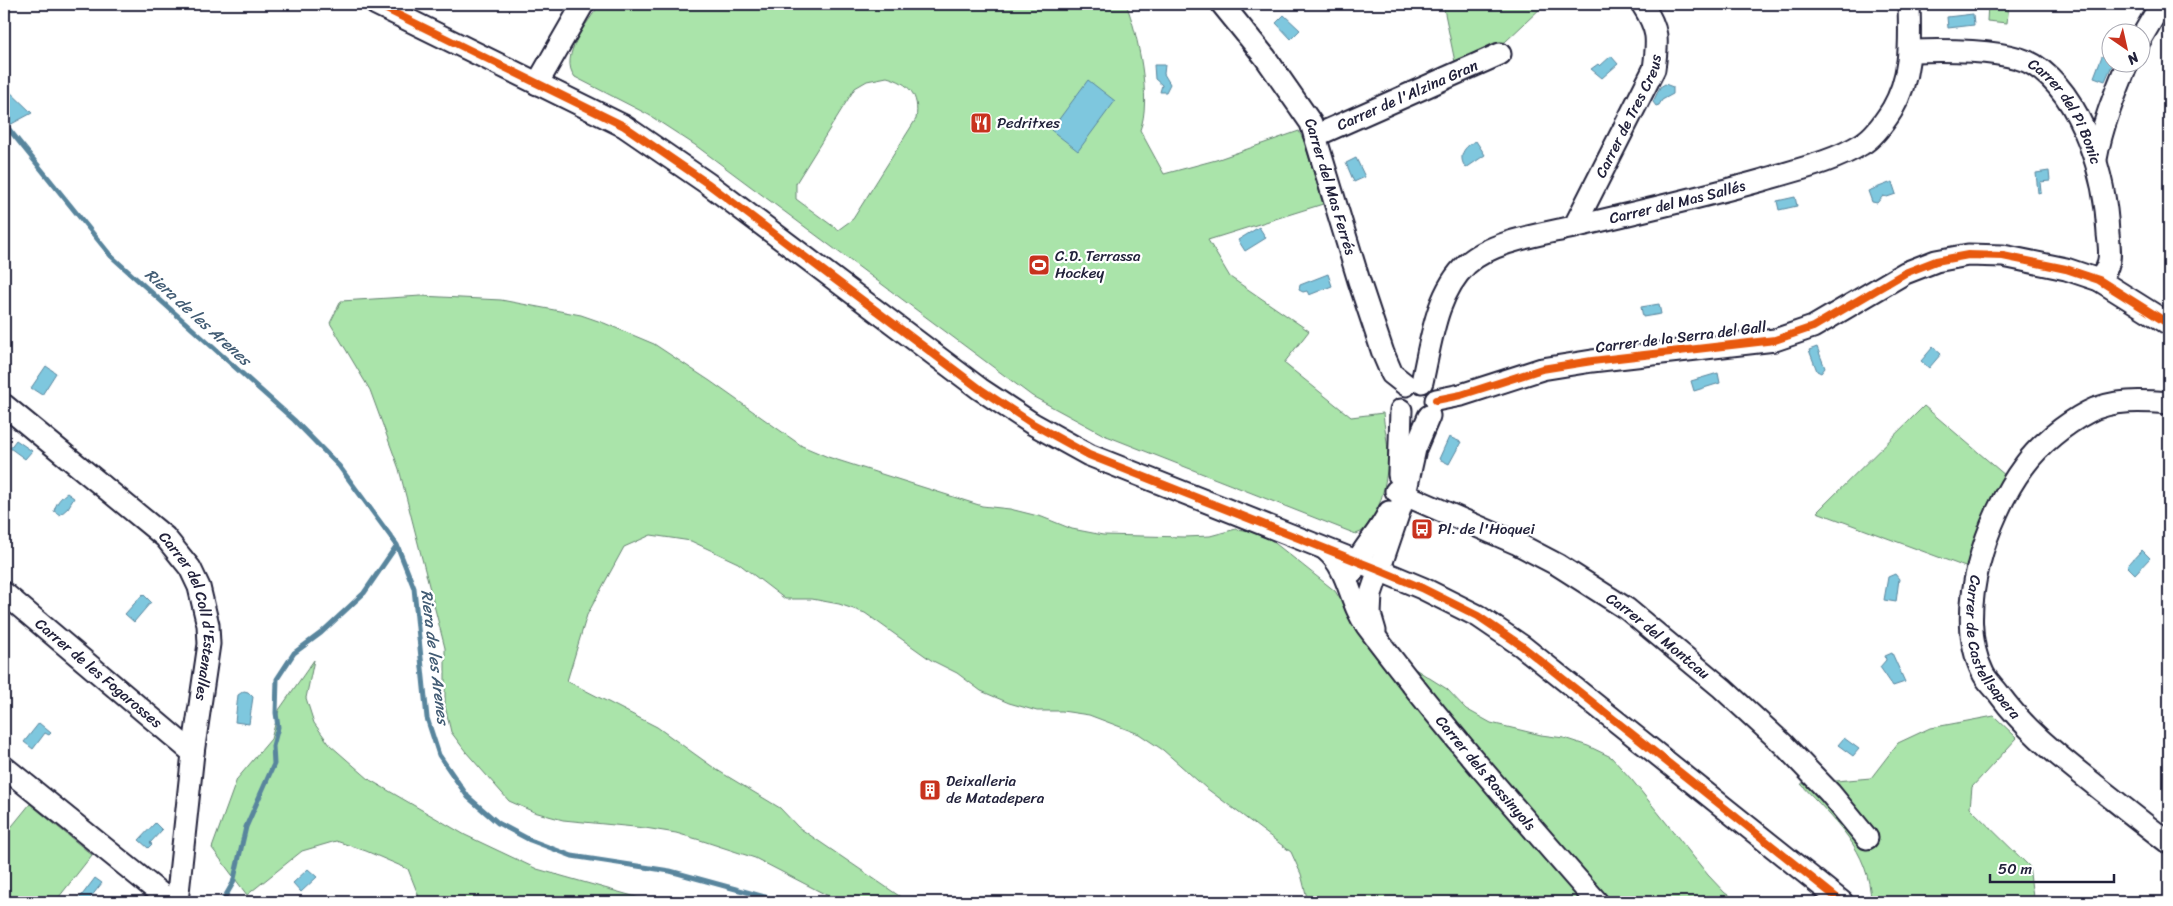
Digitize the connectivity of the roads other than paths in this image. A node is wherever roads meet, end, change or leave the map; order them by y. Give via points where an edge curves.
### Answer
1 (376, 4) edge
2 (583, 4) edge
3 (1222, 4) edge
4 (1642, 4) edge
5 (1909, 4) edge
6 (2161, 4) edge
7 (2150, 23) edge
8 (1911, 51) junction
9 (1500, 54) dead end
10 (2124, 72) edge
11 (537, 84) junction
12 (1315, 136) junction
13 (2096, 159) junction
14 (1574, 227) junction
15 (2098, 280) junction
16 (2169, 324) edge
17 (1414, 384) junction
18 (2169, 403) edge
19 (4, 406) edge
20 (1433, 408) junction
21 (1400, 410) junction
22 (1400, 493) junction
23 (1322, 547) junction
24 (1357, 561) junction
25 (1379, 570) junction
26 (1412, 584) junction
27 (4, 593) edge
28 (1362, 601) junction
29 (193, 753) junction
30 (4, 767) edge
31 (1867, 838) dead end
32 (2169, 843) edge
33 (171, 902) edge
34 (177, 902) edge
35 (1597, 902) edge
36 (1842, 902) edge

1 - 11 street
2 - 11 street
3 - 12 street, Carrer del Mas Ferrés via 1304,110
4 - 14 street, Carrer de Tres Creus via 1654,23 1658,43 1654,70
5 - 8 street, Carrer del Mas Sallés
6 - 7 street
8 - 13 street, Carrer del Pi Bonic via 1989,54 2033,65 2053,82 2071,106
8 - 14 street, Carrer del Mas Sallés via 1901,91 1892,110 1864,143 1802,169
9 - 12 street, Carrer de l'Alzina Gran
10 - 13 street via 2103,128
11 - 23 street via 624,126 653,145 980,389 1033,424 1089,455
12 - 17 street, Carrer del Mas Ferrés via 1383,353 1392,374
13 - 15 street, Carrer del Pi Bonic via 2108,222 2109,246 2109,263
14 - 17 street, Carrer del Mas Sallés via 1485,251 1467,264 1452,282 1438,311
15 - 16 street, Carrer de la Serra del Gall
15 - 20 street, Carrer de la Serra del Gall via 2066,269 2003,256 1968,255 1906,273 1813,327 1775,340 1542,369 1461,395
17 - 20 street via 1429,385 1434,391
17 - 21 street via 1401,391 1398,397
18 - 32 street, Carrer de Castellsapera via 2139,401 2088,412 2045,443 2025,464 2010,487 1978,564 1972,610 1972,630 1983,673 2031,732
19 - 29 street, Carrer del Coll d'Estenalles via 165,537 200,586 209,644
20 - 21 street via 1420,420 1405,416
20 - 22 street
21 - 22 street
22 - 24 street
22 - 25 street
22 - 31 street, Carrer del Montcau via 1516,543 1558,565 1627,609 1783,744
23 - 24 street
23 - 28 street, Carrer dels Rossinyols via 1338,562
24 - 25 street
24 - 28 street, Carrer dels Rossinyols via 1351,579
25 - 26 street
25 - 28 street via 1371,594
26 - 28 street via 1382,591
26 - 36 street via 1478,616 1522,646
27 - 29 street, Carrer de les Fogarosses
28 - 35 street, Carrer dels Rossinyols via 1361,618 1378,641 1490,779
29 - 34 street, Carrer del Coll d'Estenalles
30 - 33 street

